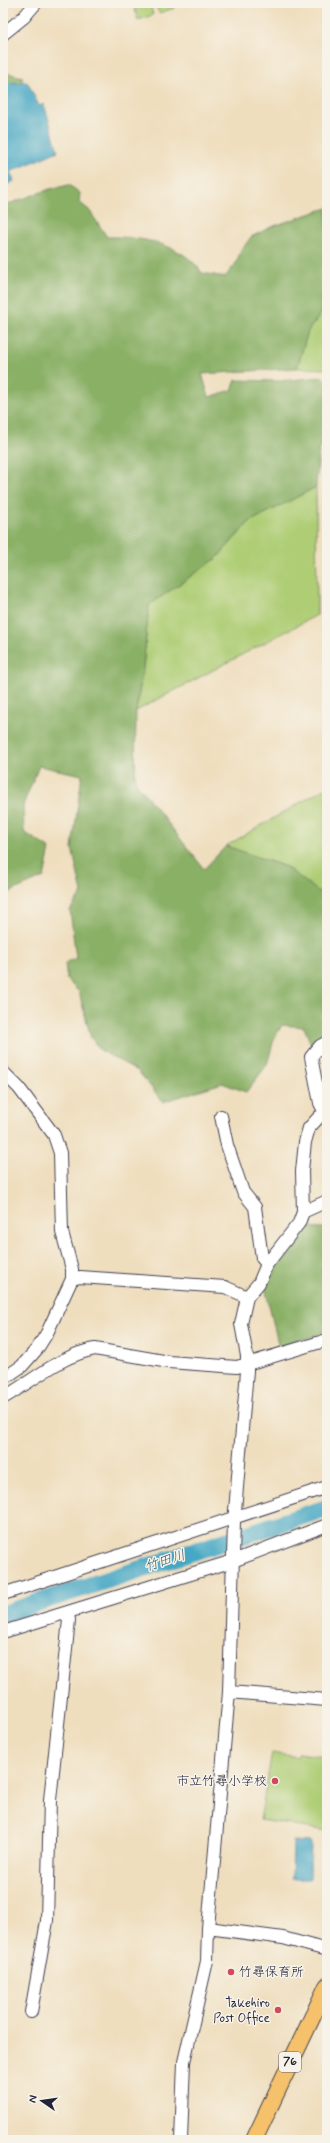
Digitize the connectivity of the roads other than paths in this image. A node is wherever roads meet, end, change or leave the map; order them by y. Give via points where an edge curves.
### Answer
1 (36, 3) edge
2 (3, 34) edge
3 (327, 1042) edge
4 (3, 1072) edge
5 (326, 1113) edge
6 (221, 1116) dead end
7 (327, 1201) edge
8 (303, 1212) junction
9 (267, 1264) junction
10 (72, 1279) junction
11 (247, 1297) junction
12 (327, 1340) edge
13 (248, 1365) junction
14 (3, 1379) edge
15 (3, 1398) edge
16 (327, 1487) edge
17 (234, 1519) junction
18 (327, 1525) edge
19 (327, 1530) edge
20 (307, 1531) junction
21 (232, 1558) junction
22 (3, 1594) edge
23 (68, 1612) junction
24 (3, 1632) edge
25 (229, 1692) junction
26 (327, 1700) edge
27 (208, 1928) junction
28 (327, 1950) edge
29 (327, 1986) edge
30 (31, 2012) dead end
31 (181, 2140) edge
32 (254, 2140) edge

1 - 2 street via 32,10
3 - 5 street via 311,1057 320,1103
4 - 10 street via 19,1088 54,1135 58,1147 61,1179 62,1232 72,1269
5 - 8 street via 309,1128 305,1142 302,1171
6 - 9 street via 227,1145 243,1192 255,1207 262,1258
7 - 8 street
8 - 9 street via 299,1223
9 - 11 street via 259,1283
10 - 11 street via 80,1277 225,1287
10 - 14 street via 37,1349 22,1366
11 - 13 street via 241,1324
12 - 13 street
13 - 15 street via 237,1367 169,1362 95,1349 71,1356
13 - 17 street
16 - 17 street
17 - 21 street
17 - 22 street
18 - 20 street
19 - 20 street
20 - 21 street
21 - 23 street
21 - 25 street
23 - 24 street
23 - 30 street via 50,1800 47,1922
25 - 26 street
25 - 27 street
27 - 28 street via 283,1938
27 - 31 street via 206,1968 184,2062
29 - 32 main road, 76

